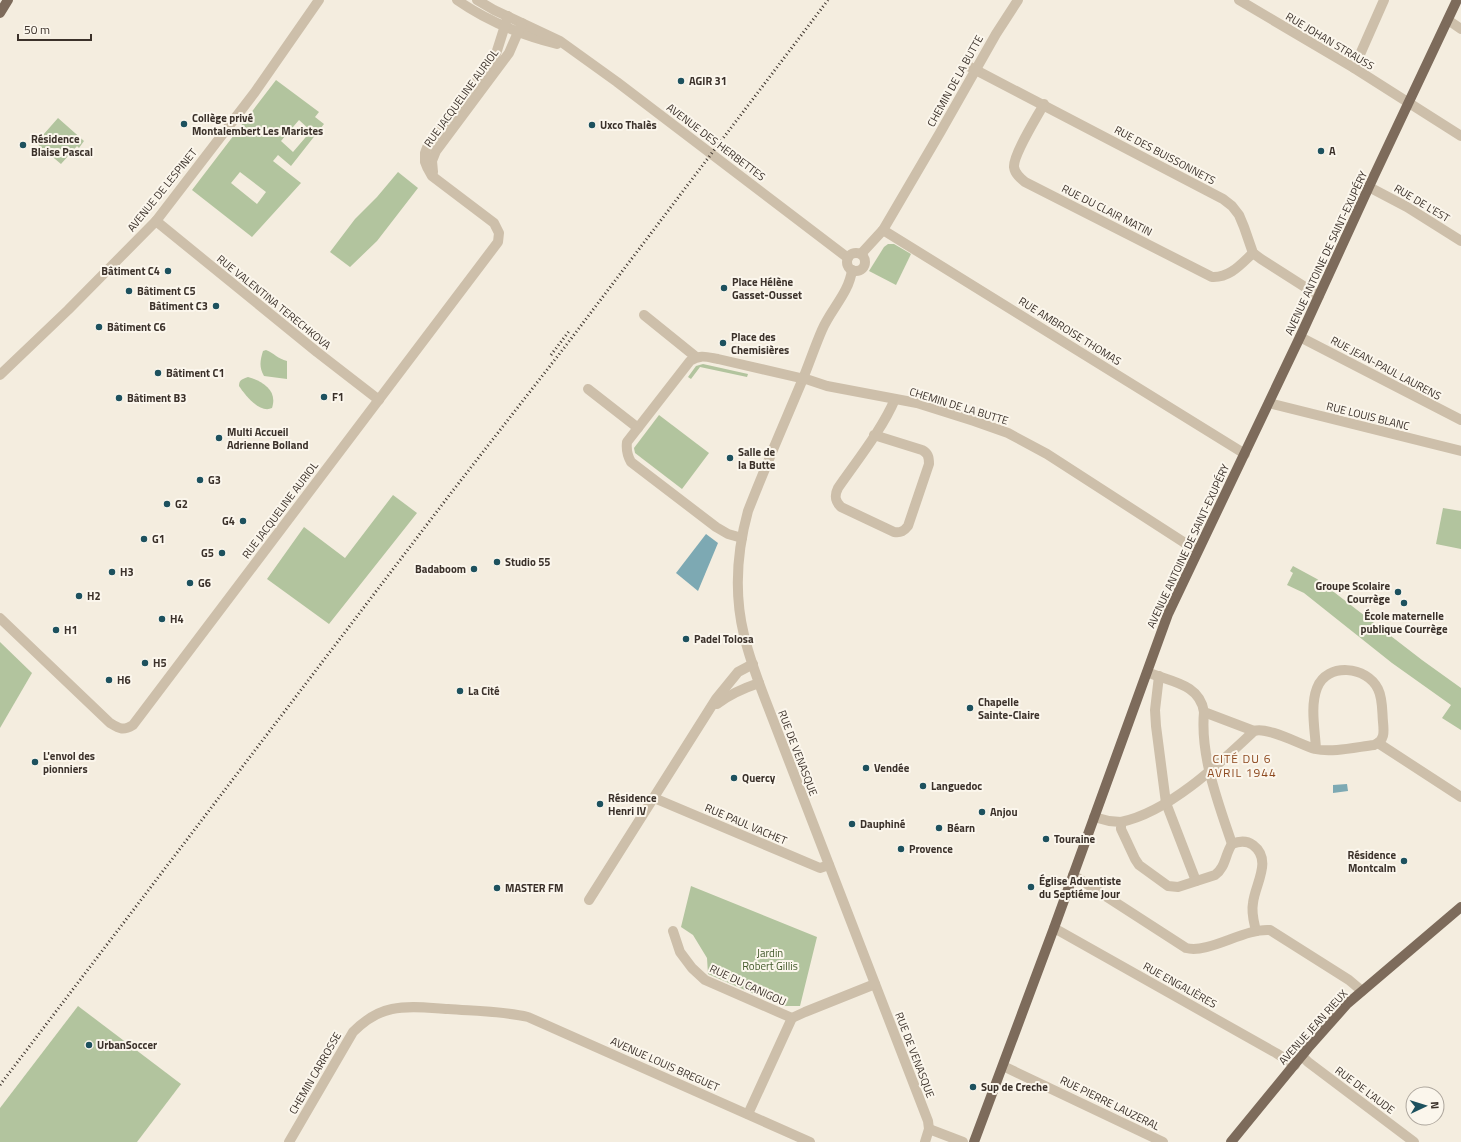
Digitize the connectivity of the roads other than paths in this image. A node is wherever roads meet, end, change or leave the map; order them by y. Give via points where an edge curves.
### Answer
1 (8, 0) edge
2 (319, 0) edge
3 (457, 0) edge
4 (477, 0) edge
5 (1018, 0) edge
6 (1239, 0) edge
7 (1384, 0) edge
8 (1457, 0) edge
9 (0, 13) edge
10 (508, 16) junction
11 (1448, 20) junction
12 (504, 27) junction
13 (520, 28) junction
14 (1461, 28) edge
15 (973, 68) junction
16 (1354, 68) junction
17 (1409, 103) junction
18 (1044, 104) junction
19 (1461, 136) edge
20 (436, 180) junction
21 (1369, 187) junction
22 (156, 221) junction
23 (883, 230) junction
24 (1461, 241) edge
25 (1253, 253) junction
26 (861, 254) junction
27 (848, 258) junction
28 (852, 270) junction
29 (1319, 296) junction
30 (644, 315) dead end
31 (1300, 337) junction
32 (696, 356) junction
33 (0, 375) edge
34 (799, 378) junction
35 (588, 389) dead end
36 (895, 399) junction
37 (379, 400) junction
38 (1269, 403) junction
39 (1461, 420) edge
40 (638, 428) junction
41 (874, 435) junction
42 (1461, 451) edge
43 (1245, 454) junction
44 (742, 538) junction
45 (1198, 549) junction
46 (0, 618) edge
47 (753, 664) junction
48 (1147, 672) junction
49 (1159, 676) junction
50 (759, 683) junction
51 (1204, 712) junction
52 (706, 716) junction
53 (1254, 731) junction
54 (1378, 743) junction
55 (1316, 749) junction
56 (1210, 772) junction
57 (1461, 797) edge
58 (654, 798) junction
59 (1166, 803) junction
60 (1094, 817) junction
61 (1121, 822) junction
62 (1232, 844) junction
63 (829, 865) junction
64 (1073, 875) junction
65 (1196, 881) junction
66 (589, 900) dead end
67 (1461, 908) edge
68 (1054, 928) junction
69 (673, 931) dead end
70 (1256, 931) junction
71 (875, 984) junction
72 (1362, 991) junction
73 (508, 1014) joint
74 (792, 1018) junction
75 (1302, 1056) junction
76 (1295, 1064) junction
77 (1003, 1066) junction
78 (748, 1114) junction
79 (929, 1129) junction
80 (289, 1142) edge
81 (810, 1142) edge
82 (925, 1142) edge
83 (964, 1142) edge
84 (974, 1142) edge
85 (1163, 1142) edge
86 (1231, 1142) edge
87 (1414, 1142) edge

1 - 9 main road
2 - 22 street, AVENUE DE LESPINET via 255,92
3 - 12 street, AVENUE DES HERBETTES
4 - 10 street, AVENUE DES HERBETTES
5 - 15 street, CHEMIN DE LA BUTTE
6 - 16 street, RUE JOHAN STRAUSS
7 - 16 street
8 - 11 main road, AVENUE ANTOINE DE SAINT-EXUPÉRY
10 - 12 street, RUE JACQUELINE AURIOL
10 - 13 street, AVENUE DES HERBETTES
11 - 14 street
11 - 17 main road, AVENUE ANTOINE DE SAINT-EXUPÉRY
12 - 13 street, AVENUE DES HERBETTES
12 - 20 street, RUE JACQUELINE AURIOL via 495,57 428,145 426,167
13 - 20 street, RUE JACQUELINE AURIOL via 509,53 436,151 432,166
13 - 27 street, AVENUE DES HERBETTES via 568,47
15 - 18 street, RUE DES BUISSONNETS
15 - 23 street, CHEMIN DE LA BUTTE
16 - 17 street, RUE JOHAN STRAUSS
17 - 19 street, RUE JOHAN STRAUSS
17 - 21 main road, AVENUE ANTOINE DE SAINT-EXUPÉRY
18 - 25 street, RUE DES BUISSONNETS via 1223,198 1239,215
18 - 25 street, RUE DU CLAIR MATIN via 1014,161 1015,172 1022,179 1212,277 1229,274
20 - 37 street, RUE JACQUELINE AURIOL via 494,223 499,233 498,242
21 - 24 street, RUE DE L'EST via 1408,207
21 - 29 main road, AVENUE ANTOINE DE SAINT-EXUPÉRY
22 - 33 street, AVENUE DE LESPINET
22 - 37 street, RUE VALENTINA TERECHKOVA
23 - 26 street, CHEMIN DE LA BUTTE
23 - 43 street, RUE AMBROISE THOMAS
25 - 29 street
26 - 27 street via 854,253
26 - 28 street via 865,260 864,266 857,271
27 - 28 street via 848,265
28 - 34 street via 847,289 823,327
29 - 31 main road, AVENUE ANTOINE DE SAINT-EXUPÉRY
30 - 32 street
31 - 38 main road, AVENUE ANTOINE DE SAINT-EXUPÉRY
31 - 39 street, RUE JEAN-PAUL LAURENS
32 - 34 street, CHEMIN DE LA BUTTE
32 - 40 street
34 - 36 street, CHEMIN DE LA BUTTE
34 - 44 street, RUE DE VENASQUE via 748,511
35 - 40 street
36 - 41 street
36 - 45 street, CHEMIN DE LA BUTTE via 974,420 1020,438
37 - 46 street, RUE JACQUELINE AURIOL via 133,725 127,729 119,729 110,723
38 - 42 street, RUE LOUIS BLANC
38 - 43 main road, AVENUE ANTOINE DE SAINT-EXUPÉRY
40 - 44 street via 627,442 631,462 716,527
41 - 41 street via 838,488 835,498 842,507 894,532 904,531 929,464 929,457 927,452
43 - 45 main road, AVENUE ANTOINE DE SAINT-EXUPÉRY
44 - 47 street, RUE DE VENASQUE via 739,559 739,603 744,636
45 - 48 main road, AVENUE ANTOINE DE SAINT-EXUPÉRY via 1168,614
47 - 50 street, RUE DE VENASQUE
47 - 52 street via 744,668 724,688
48 - 49 street
48 - 60 main road, AVENUE ANTOINE DE SAINT-EXUPÉRY
49 - 51 street via 1188,687 1202,701
49 - 59 street via 1156,726
50 - 52 street via 726,697
50 - 63 street, RUE DE VENASQUE
51 - 53 street
51 - 56 street via 1203,735
52 - 58 street
53 - 55 street via 1269,732
53 - 56 street
54 - 55 street via 1327,750
54 - 55 street via 1384,733 1379,690 1365,674 1342,670 1329,674 1317,688 1314,707
54 - 57 street
56 - 59 street
56 - 62 street
58 - 63 street, RUE PAUL VACHET via 820,868
58 - 66 street
59 - 61 street
59 - 65 street
60 - 61 street
60 - 64 main road, AVENUE ANTOINE DE SAINT-EXUPÉRY
61 - 65 street via 1121,829 1135,859 1143,869 1172,887
62 - 65 street via 1219,872
62 - 70 street via 1238,841 1251,843 1258,849 1263,861 1252,902
63 - 71 street, RUE DE VENASQUE
64 - 68 main road, AVENUE ANTOINE DE SAINT-EXUPÉRY
64 - 70 street via 1186,948 1199,949
67 - 72 main road, AVENUE JEAN RIEUX
68 - 76 street, RUE ENGALIÈRES
68 - 77 main road, AVENUE ANTOINE DE SAINT-EXUPÉRY
69 - 74 street, RUE DU CANIGOU via 680,952 692,968 706,980
70 - 72 street via 1270,930 1277,933
71 - 74 street
71 - 79 street, RUE DE VENASQUE
72 - 75 main road, AVENUE JEAN RIEUX via 1347,1004
73 - 78 street, AVENUE LOUIS BREGUET via 539,1021
73 - 80 street, CHEMIN CARROSSE via 411,1007 391,1009 374,1016 348,1039
74 - 78 street
75 - 76 main road, AVENUE JEAN RIEUX
75 - 87 street, RUE DE L'AUDE
76 - 86 main road, AVENUE JEAN RIEUX
77 - 84 main road, AVENUE ANTOINE DE SAINT-EXUPÉRY
77 - 85 street, RUE PIERRE LAUZERAL
78 - 81 street, AVENUE LOUIS BREGUET
79 - 82 street
79 - 83 street

